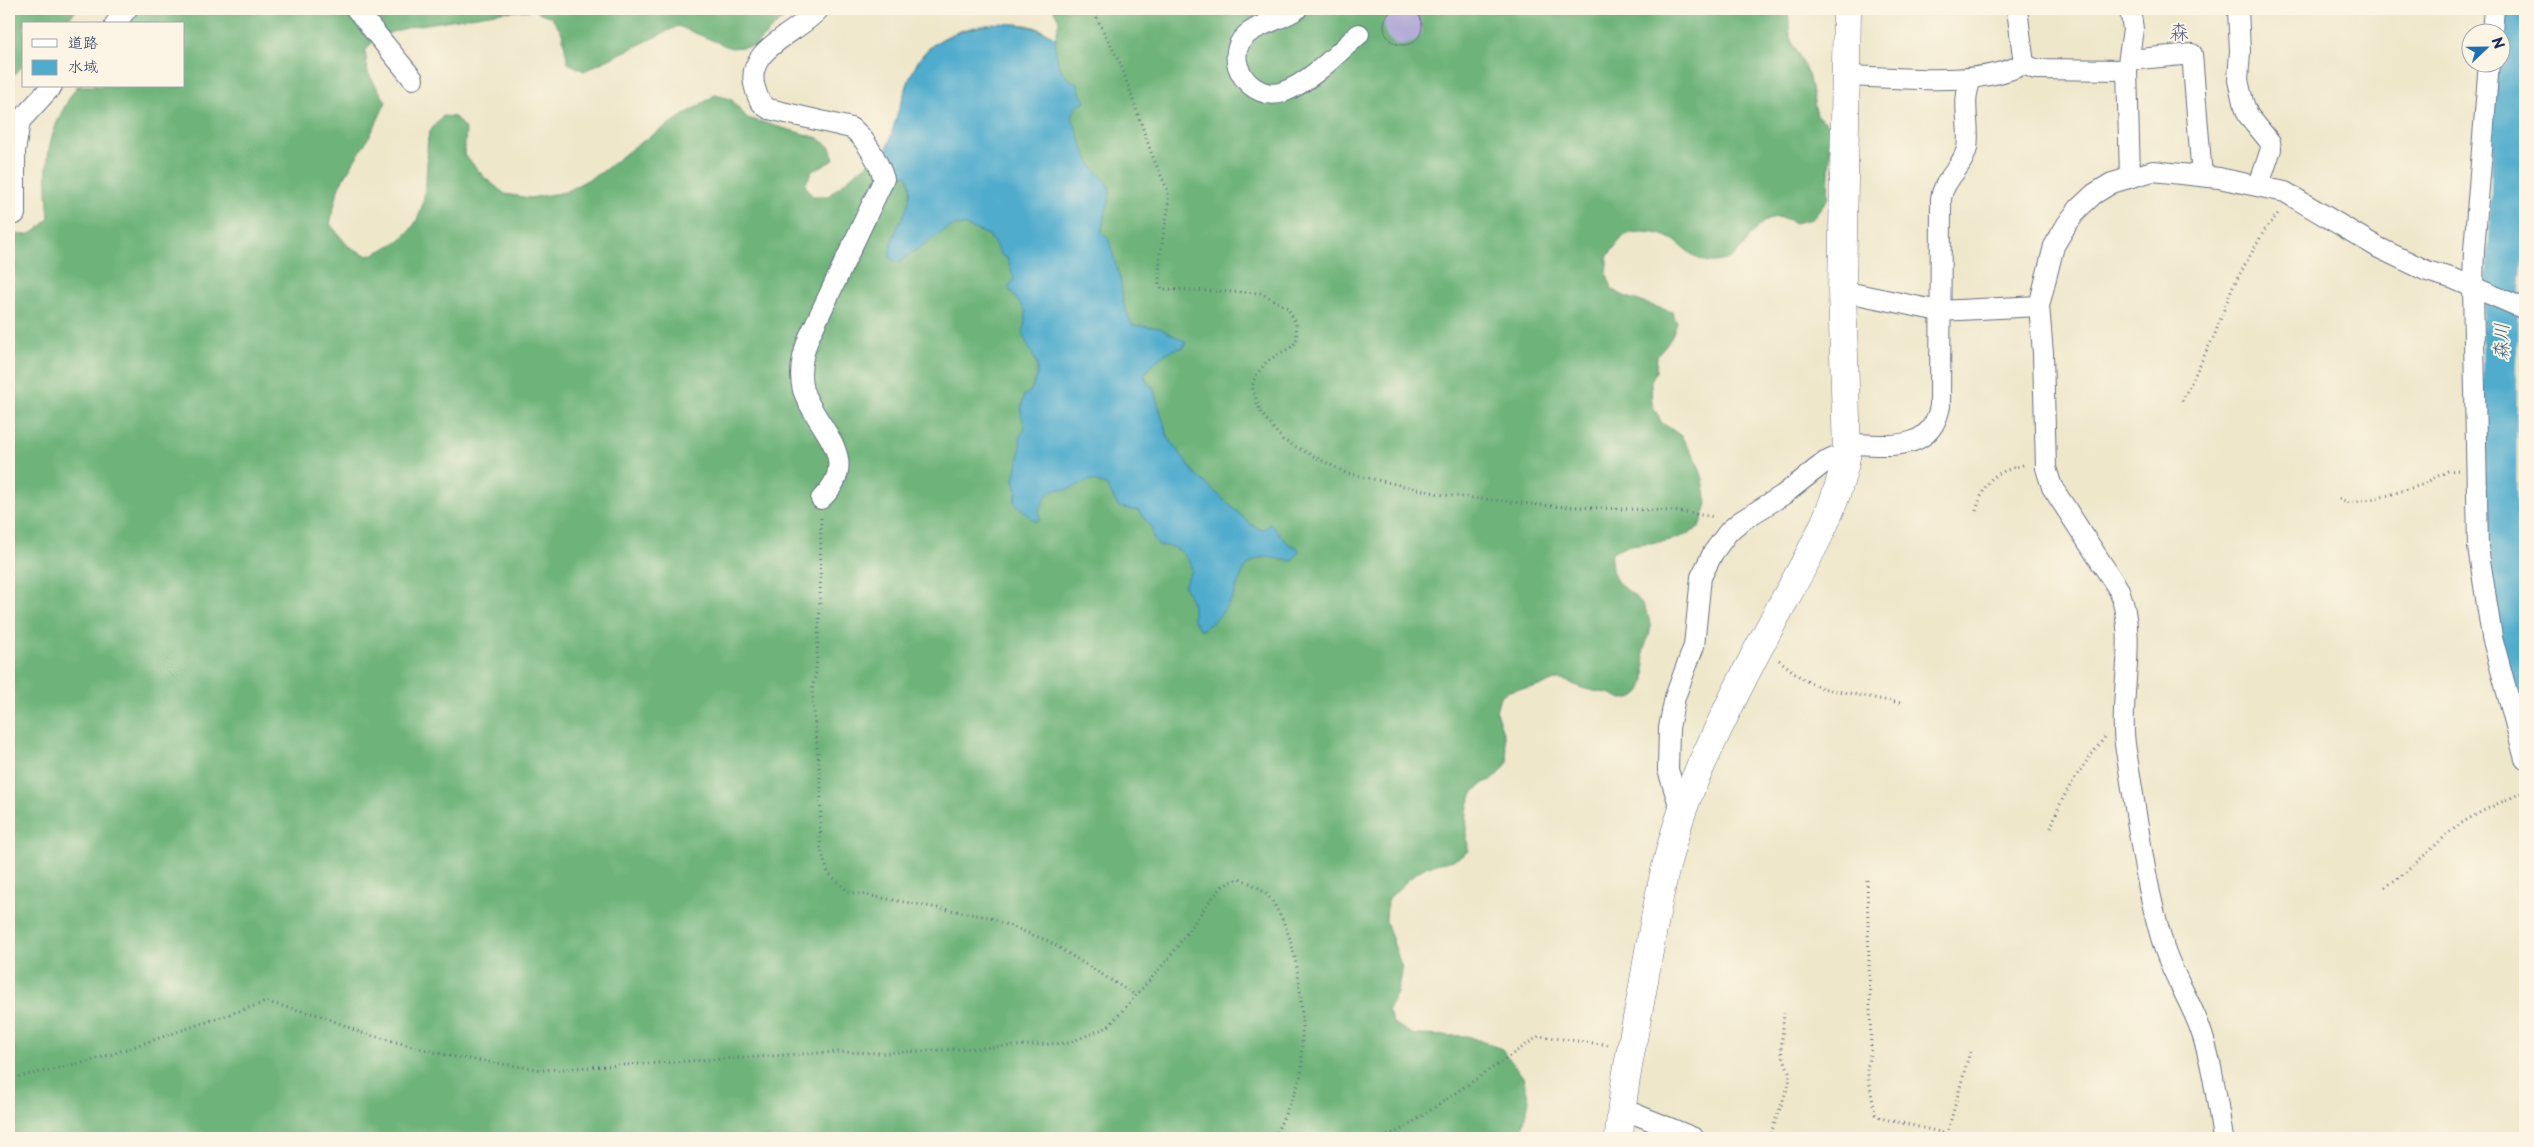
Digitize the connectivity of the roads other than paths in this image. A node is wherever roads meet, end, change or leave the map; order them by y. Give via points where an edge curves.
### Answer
1 (127, 9) edge
2 (356, 9) edge
3 (819, 9) edge
4 (1297, 9) edge
5 (1847, 9) edge
6 (2017, 9) edge
7 (2130, 9) edge
8 (2238, 9) edge
9 (2494, 9) edge
10 (117, 22) edge
11 (2493, 22) edge
12 (1360, 34) dead end
13 (2024, 64) junction
14 (2128, 65) junction
15 (2488, 72) edge
16 (1846, 76) junction
17 (413, 79) dead end
18 (1972, 79) junction
19 (50, 88) edge
20 (2130, 176) junction
21 (2202, 176) junction
22 (2259, 185) junction
23 (15, 214) dead end
24 (2478, 290) junction
25 (1842, 291) junction
26 (2038, 306) junction
27 (2525, 309) edge
28 (1939, 311) junction
29 (1847, 448) junction
30 (821, 498) road end
31 (2525, 759) edge
32 (1681, 811) junction
33 (1623, 1109) junction
34 (1619, 1138) edge
35 (1694, 1138) edge
36 (2223, 1138) edge

1 - 10 street
2 - 17 street
3 - 30 street via 796,30 773,44 756,62 752,77 761,104 769,109 851,128 860,133 884,179 808,337 802,358 803,389 838,453 840,468 830,490
4 - 12 street via 1281,19 1255,28 1244,36 1238,47 1236,60 1240,72 1257,91 1283,92 1316,72
5 - 16 street
6 - 13 street
7 - 14 street via 2133,29
8 - 22 street via 2238,80 2241,94 2248,115 2265,135 2271,149
9 - 11 street
13 - 14 street via 2035,69
13 - 18 street via 2010,71
14 - 20 street
14 - 21 street via 2192,54
15 - 24 street via 2474,250
16 - 18 street
16 - 25 street
18 - 28 street via 1967,94 1967,146 1942,191
19 - 23 street via 20,121 15,151
20 - 21 street via 2153,171
20 - 26 street via 2094,194 2067,224 2054,246
21 - 22 street
22 - 24 street via 2285,192 2379,248
24 - 27 street
24 - 31 street via 2475,471 2478,547 2492,637
25 - 28 street
25 - 29 street
26 - 28 street
26 - 36 street via 2044,362 2045,458 2052,487 2119,590 2126,607 2124,741 2155,913 2174,974 2209,1056
28 - 29 street via 1940,406 1933,428 1927,435 1908,443
29 - 32 street via 1844,471 1822,531 1761,645
29 - 32 street via 1729,531 1701,577 1694,646 1675,697 1669,728 1668,770
32 - 33 street via 1660,895
33 - 34 street
33 - 35 street

